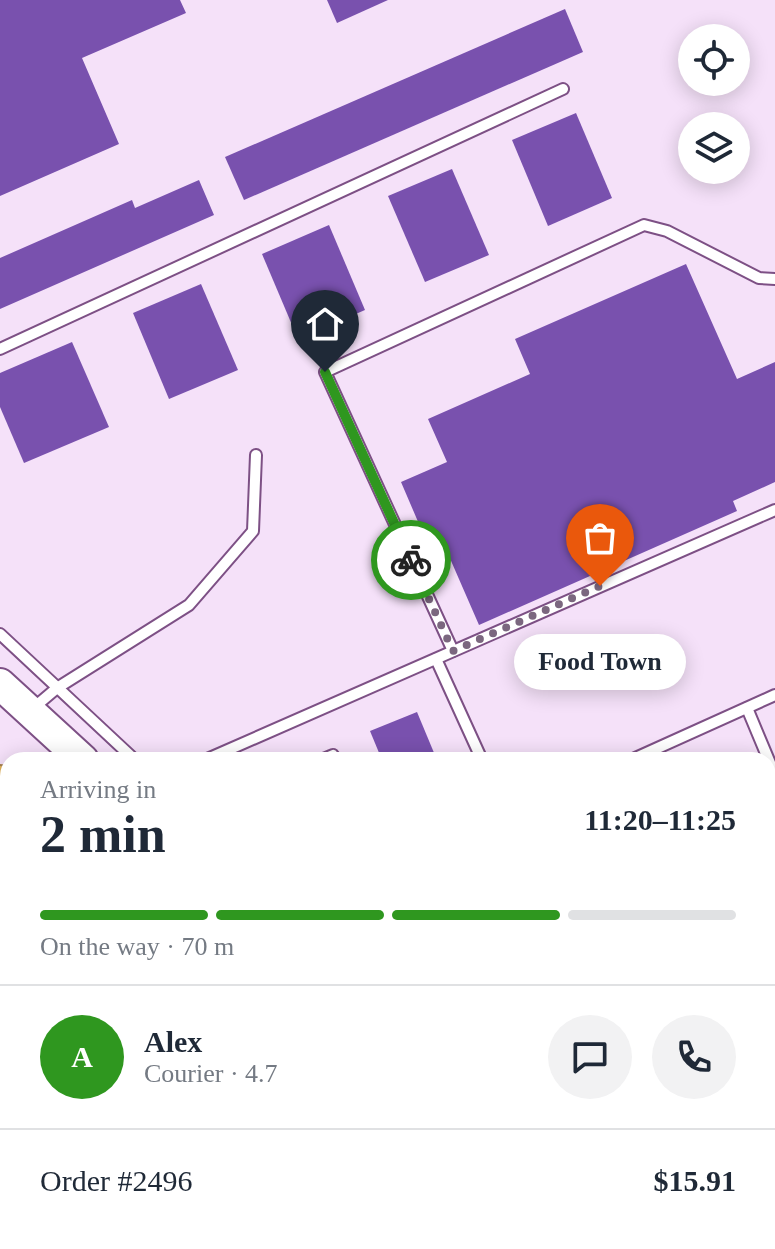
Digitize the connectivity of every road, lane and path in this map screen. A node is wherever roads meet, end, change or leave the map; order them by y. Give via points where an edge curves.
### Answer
1 (563, 89) dead end
2 (775, 279) edge
3 (0, 349) edge
4 (256, 455) dead end
5 (775, 510) edge
6 (0, 634) edge
7 (453, 651) junction
8 (436, 659) junction
9 (0, 684) edge
10 (57, 688) junction
11 (775, 695) edge
12 (747, 708) junction
13 (30, 712) junction
14 (74, 752) edge
15 (126, 752) edge
16 (223, 752) edge
17 (478, 752) edge
18 (649, 752) edge
19 (765, 752) edge

1 - 3 lane
2 - 7 lane via 759,278 667,231 644,225 325,372
4 - 10 lane via 253,531 189,605
5 - 7 lane
6 - 10 lane
7 - 8 lane
8 - 16 lane
8 - 17 lane
9 - 13 main road
10 - 13 lane
10 - 15 lane
11 - 12 lane
12 - 18 lane
12 - 19 lane
13 - 14 main road

